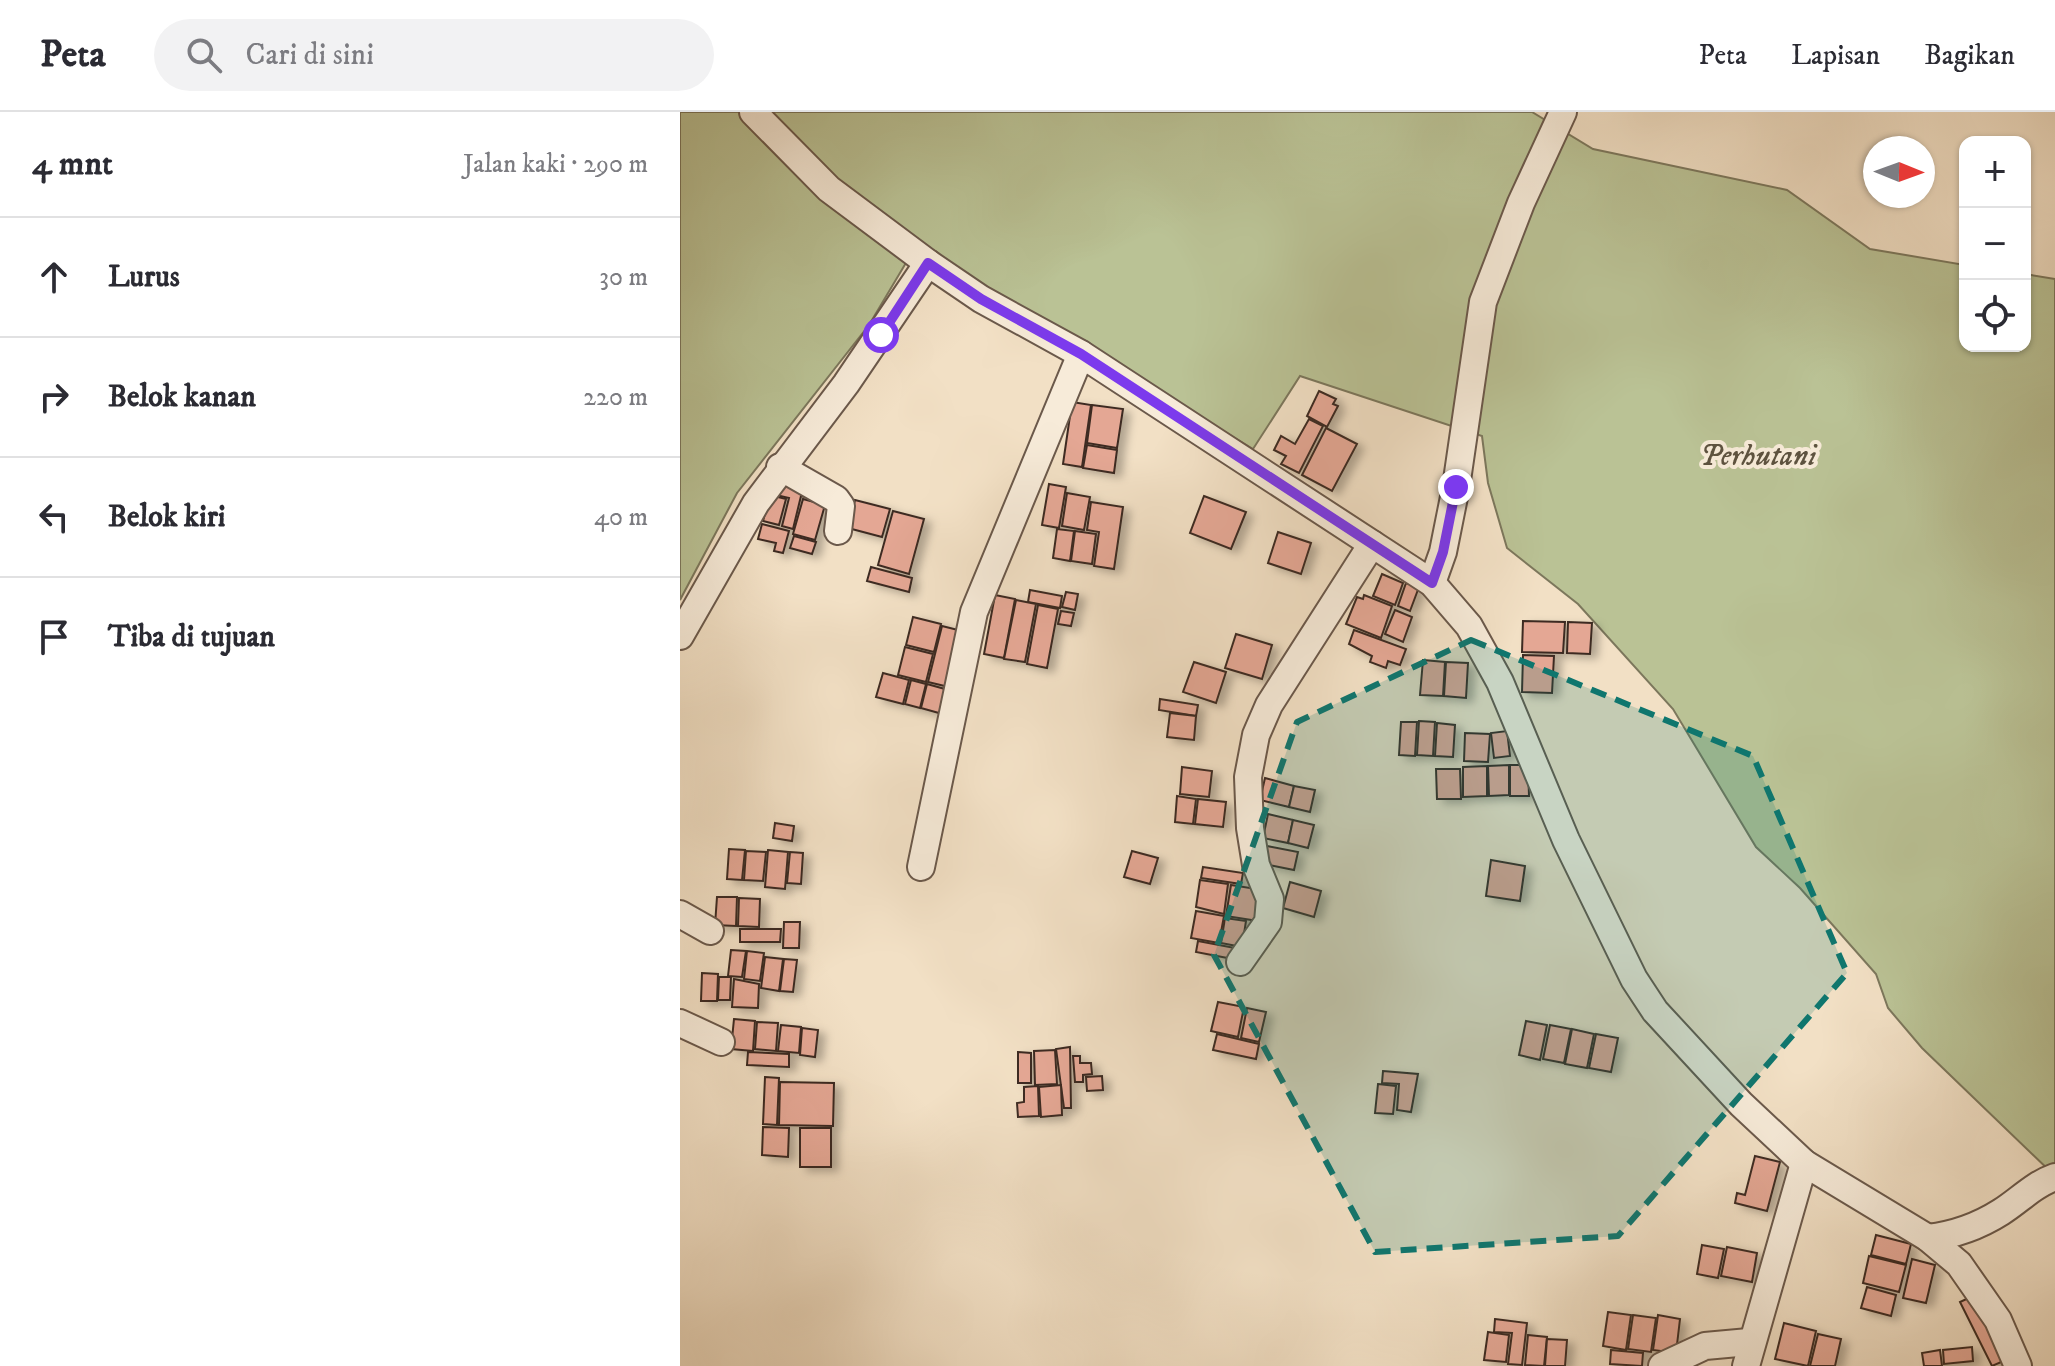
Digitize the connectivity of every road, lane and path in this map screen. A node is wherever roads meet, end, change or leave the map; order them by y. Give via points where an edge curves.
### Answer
1 (753, 112) edge
2 (1563, 112) edge
3 (928, 263) junction
4 (1081, 354) junction
5 (780, 467) junction
6 (838, 531) dead end
7 (1372, 544) junction
8 (1432, 583) junction
9 (680, 636) edge
10 (921, 867) dead end
11 (680, 914) edge
12 (710, 931) dead end
13 (1240, 962) dead end
14 (680, 1023) edge
15 (721, 1042) dead end
16 (1804, 1163) junction
17 (2055, 1177) edge
18 (1928, 1238) junction
19 (1748, 1354) edge
20 (1662, 1366) edge
21 (2018, 1366) edge

1 - 3 street via 829,189
2 - 8 street via 1483,302 1456,487
3 - 4 street
3 - 5 street via 846,384
4 - 7 street
4 - 10 street via 974,612
5 - 6 street via 836,499 841,506
5 - 9 street
7 - 8 street
7 - 13 street via 1269,705 1256,735 1248,777 1250,828 1256,865 1270,899 1268,922
8 - 16 street via 1469,626 1500,682 1566,840 1634,979 1675,1034
11 - 12 street
14 - 15 street
16 - 18 street
16 - 19 street
17 - 18 street via 2001,1212
18 - 21 street via 1959,1264 1977,1289
19 - 20 street via 1705,1346

